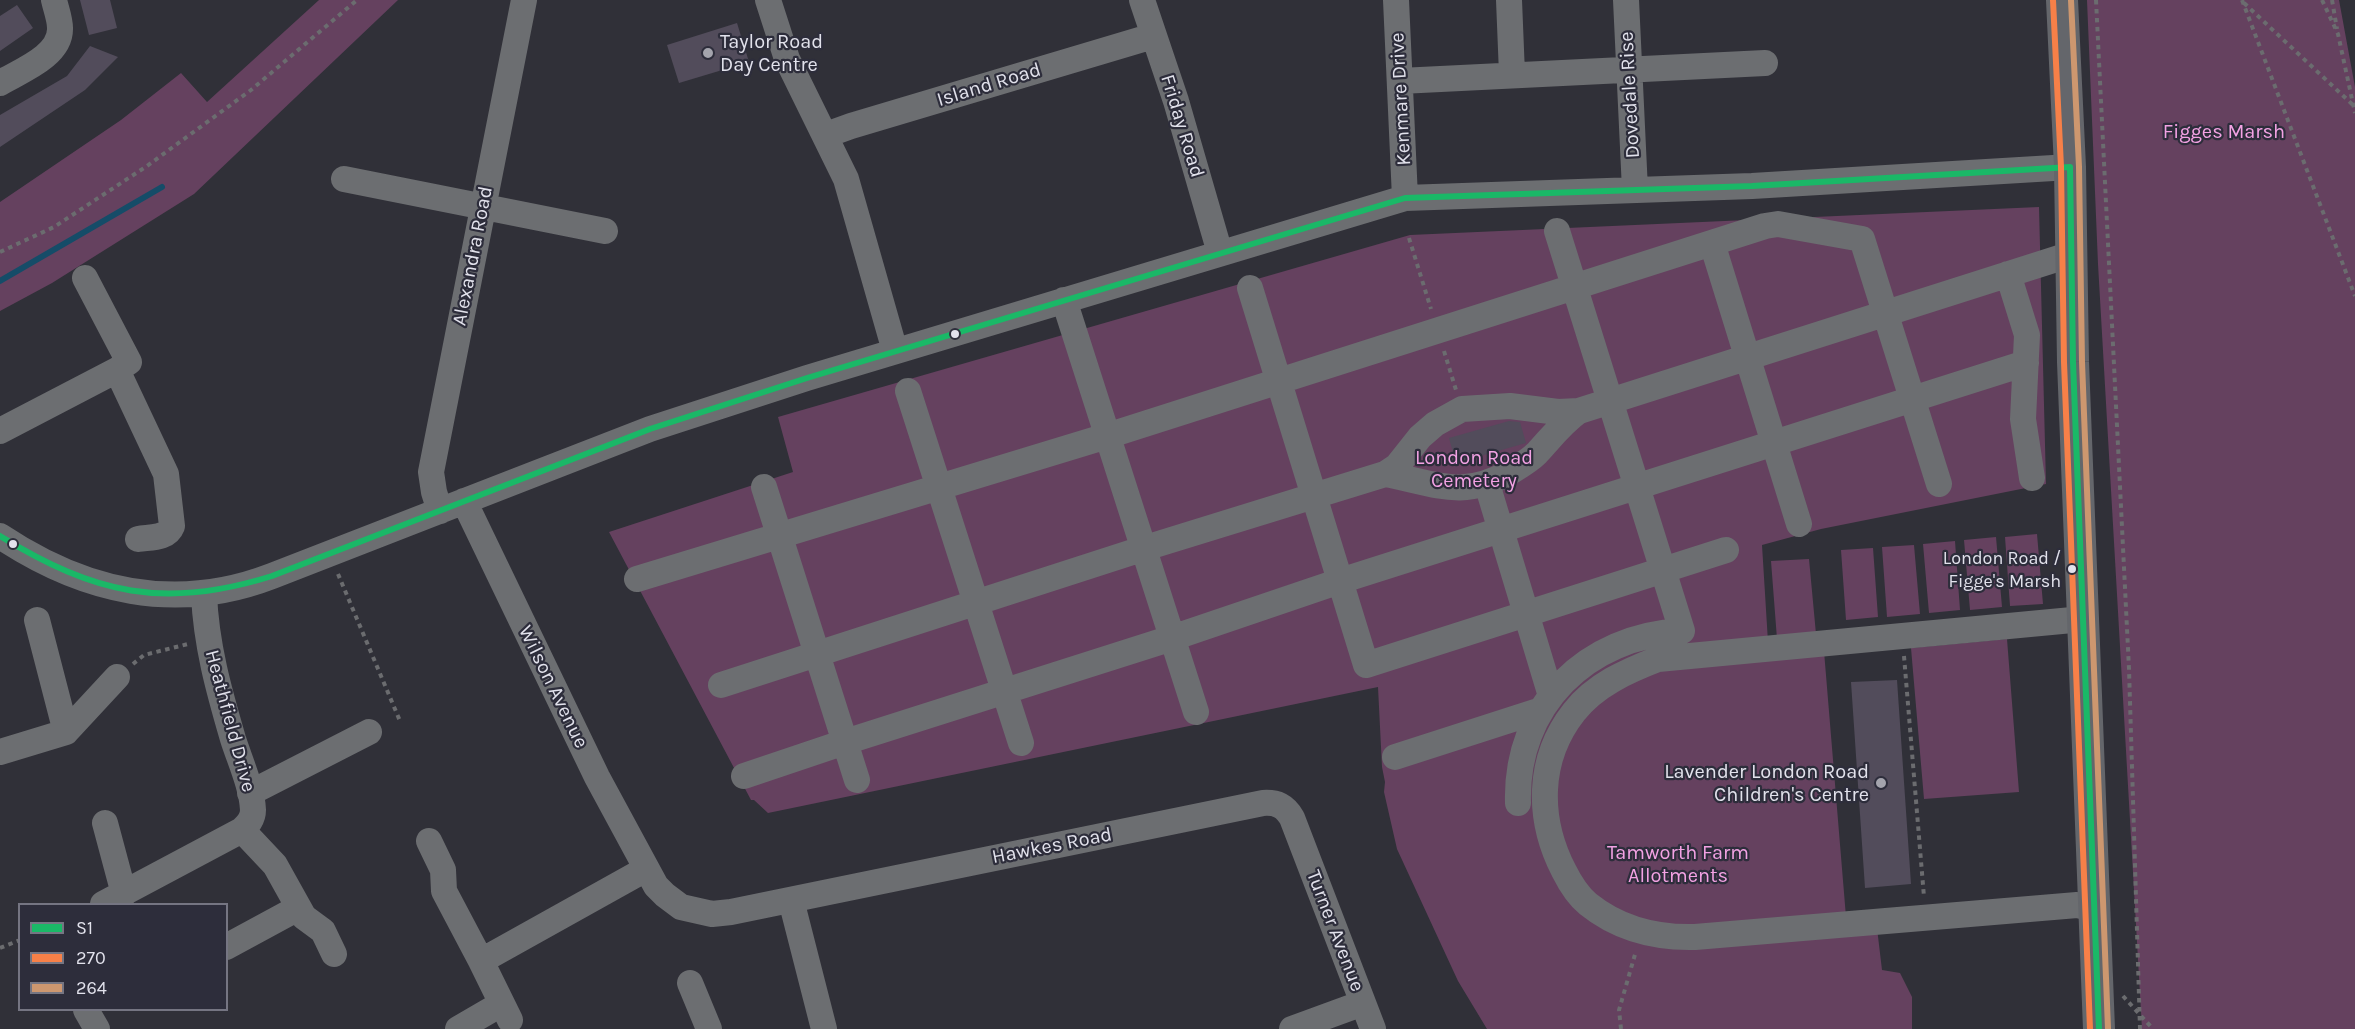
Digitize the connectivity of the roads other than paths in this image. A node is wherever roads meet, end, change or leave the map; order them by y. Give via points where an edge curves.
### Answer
1 (54, 0) edge
2 (524, 0) edge
3 (768, 0) edge
4 (1142, 0) edge
5 (1396, 0) edge
6 (1509, 0) edge
7 (1626, 0) edge
8 (2062, 0) edge
9 (1153, 36) junction
10 (1765, 63) dead end
11 (1628, 70) junction
12 (1512, 74) junction
13 (1400, 81) junction
14 (0, 83) edge
15 (826, 135) junction
16 (2070, 167) junction
17 (344, 179) dead end
18 (1635, 190) junction
19 (1405, 198) junction
20 (483, 207) junction
21 (605, 231) dead end
22 (1557, 231) dead end
23 (1712, 243) junction
24 (1220, 253) junction
25 (2072, 254) junction
26 (2008, 274) junction
27 (85, 278) dead end
28 (1574, 287) junction
29 (1250, 288) dead end
30 (1064, 300) junction
31 (1884, 315) junction
32 (895, 351) junction
33 (1748, 358) junction
34 (2026, 363) junction
35 (117, 370) junction
36 (1278, 381) junction
37 (908, 391) dead end
38 (1911, 399) junction
39 (1610, 401) junction
40 (1579, 411) junction
41 (0, 431) edge
42 (1107, 436) junction
43 (1774, 442) junction
44 (1385, 474) junction
45 (2031, 478) dead end
46 (1487, 484) junction
47 (1938, 484) dead end
48 (939, 486) junction
49 (1637, 486) junction
50 (764, 487) dead end
51 (1315, 496) junction
52 (464, 501) junction
53 (440, 511) junction
54 (1800, 524) dead end
55 (1501, 530) junction
56 (0, 536) edge
57 (780, 536) junction
58 (138, 539) dead end
59 (1142, 549) junction
60 (1726, 550) dead end
61 (1663, 571) junction
62 (637, 579) dead end
63 (1340, 581) junction
64 (204, 594) junction
65 (976, 603) junction
66 (1526, 615) junction
67 (2083, 619) junction
68 (37, 620) dead end
69 (1172, 638) junction
70 (817, 654) junction
71 (117, 677) road end
72 (721, 685) dead end
73 (1005, 692) junction
74 (1546, 703) junction
75 (1196, 712) dead end
76 (66, 732) junction
77 (369, 732) dead end
78 (845, 742) junction
79 (1021, 743) dead end
80 (0, 752) edge
81 (1395, 758) dead end
82 (744, 776) dead end
83 (857, 780) dead end
84 (250, 793) junction
85 (1518, 803) dead end
86 (105, 823) dead end
87 (242, 830) junction
88 (1298, 833) joint
89 (429, 841) dead end
90 (646, 869) junction
91 (113, 899) edge
92 (791, 900) junction
93 (298, 908) junction
94 (2093, 909) junction
95 (228, 946) edge
96 (334, 954) dead end
97 (481, 961) junction
98 (690, 983) dead end
99 (1363, 1003) junction
100 (87, 1011) edge
101 (97, 1029) edge
102 (458, 1029) edge
103 (709, 1029) edge
104 (824, 1029) edge
105 (1292, 1029) edge
106 (1373, 1029) edge
107 (2098, 1029) edge

1 - 14 street via 61,29 58,42 46,55
2 - 20 street, Alexandra Road
3 - 15 street via 787,59
4 - 9 street, Friday Road
5 - 13 street, Kenmare Drive
6 - 12 street
7 - 11 street, Dovedale Rise
8 - 16 main road
9 - 15 street, Island Road
9 - 24 street, Friday Road
10 - 11 street
11 - 12 street
11 - 18 street, Dovedale Rise
12 - 13 street
13 - 19 street, Kenmare Drive
15 - 32 street via 846,179
16 - 18 street
16 - 25 main road
17 - 20 street
18 - 19 street
19 - 24 street
20 - 21 street
20 - 53 street, Alexandra Road via 431,472
22 - 28 street
23 - 28 street
23 - 31 street via 1778,224 1862,239
23 - 33 street
24 - 30 street
25 - 26 street
25 - 67 main road
26 - 31 street
26 - 34 street via 2027,335
27 - 35 street via 129,362
28 - 36 street
28 - 39 street
29 - 36 street
30 - 32 street
30 - 42 street
31 - 33 street
31 - 38 street
32 - 52 street via 650,429
33 - 39 street
33 - 43 street
34 - 38 street
34 - 45 street via 2023,419
35 - 41 street
35 - 58 street via 166,474 170,532
36 - 42 street
36 - 51 street
37 - 48 street
38 - 43 street
38 - 47 street
39 - 40 street
39 - 49 street
40 - 44 street via 1510,406 1462,408 1435,424
40 - 46 street via 1536,454
42 - 48 street
42 - 59 street
43 - 49 street
43 - 54 street
44 - 46 street via 1447,487
44 - 51 street
46 - 55 street
48 - 57 street
48 - 65 street
49 - 55 street
49 - 61 street
50 - 57 street
51 - 59 street
51 - 63 street
52 - 53 street
52 - 90 street, Wilson Avenue via 592,767
53 - 64 street via 249,585
55 - 63 street
55 - 66 street
56 - 64 street via 65,573 111,588 171,595
57 - 62 street
57 - 70 street
59 - 65 street
59 - 69 street
60 - 61 street
61 - 66 street
61 - 74 street via 1682,632 1660,632 1613,647 1572,672
63 - 66 street via 1366,665
63 - 69 street
64 - 84 street, Heathfield Drive via 216,680
65 - 70 street
65 - 73 street
66 - 74 street
67 - 94 main road
67 - 94 street via 1658,660 1609,681 1574,711 1554,744 1545,780 1544,806 1547,831 1571,886 1587,904 1642,933 1695,938 2077,905
68 - 76 street
69 - 73 street
69 - 75 street
70 - 72 street
70 - 78 street
71 - 76 street
73 - 78 street
73 - 79 street
74 - 81 street
74 - 85 street via 1531,729 1521,762
76 - 80 street
77 - 84 street
78 - 82 street
78 - 83 street
84 - 87 street, Heathfield Drive via 253,815
86 - 91 street
87 - 91 street
87 - 93 street via 276,865
88 - 92 street, Hawkes Road via 1287,810 1276,803 1263,803
88 - 99 street, Turner Avenue
89 - 97 street via 443,870 444,891
90 - 92 street, Wilson Avenue via 665,896 697,912 712,914
90 - 97 street
92 - 104 street
93 - 95 street
93 - 96 street via 322,931
94 - 107 main road
97 - 102 street via 506,1012
98 - 103 street
99 - 105 street
99 - 106 street, Turner Avenue
100 - 101 street

